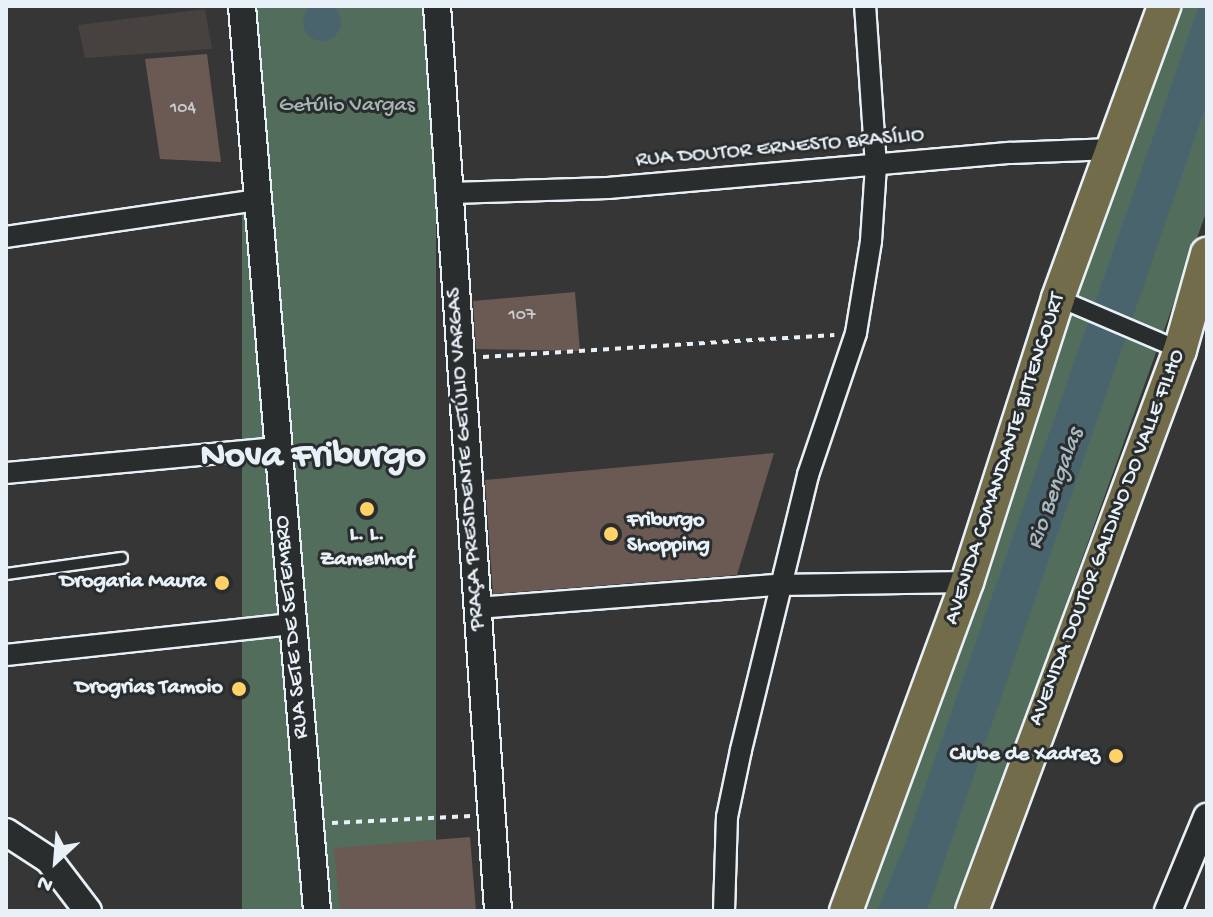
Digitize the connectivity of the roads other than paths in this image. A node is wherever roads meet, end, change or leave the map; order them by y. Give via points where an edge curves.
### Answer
1 (242, 6) edge
2 (437, 6) edge
3 (865, 6) edge
4 (1164, 6) edge
5 (1113, 149) junction
6 (876, 166) junction
7 (452, 193) junction
8 (258, 200) junction
9 (6, 237) edge
10 (1207, 254) edge
11 (1058, 298) junction
12 (1180, 350) junction
13 (278, 448) junction
14 (6, 473) edge
15 (122, 558) dead end
16 (6, 574) edge
17 (967, 582) junction
18 (778, 585) junction
19 (477, 608) junction
20 (293, 624) junction
21 (6, 655) edge
22 (1207, 817) edge
23 (6, 832) edge
24 (88, 911) edge
25 (317, 911) edge
26 (498, 911) edge
27 (724, 911) edge
28 (846, 911) edge
29 (972, 911) edge
30 (1168, 911) edge

1 - 8 street
2 - 7 street, PRAÇA PRESIDENTE GETÚLIO VARGAS
3 - 6 street
4 - 5 main road, AVENIDA COMANDANTE BITTENCOURT
5 - 6 street, RUA DOUTOR ERNESTO BRASÍLIO
5 - 11 main road, AVENIDA COMANDANTE BITTENCOURT
6 - 7 street, RUA DOUTOR ERNESTO BRASÍLIO via 608,188
6 - 18 street via 856,333
7 - 19 street, PRAÇA PRESIDENTE GETÚLIO VARGAS via 457,358
8 - 9 street
8 - 13 street, RUA SETE DE SETEMBRO
10 - 12 main road, AVENIDA DOUTOR GALDINO DO VALLE FILHO
11 - 12 street
11 - 17 main road, AVENIDA COMANDANTE BITTENCOURT
12 - 29 main road, AVENIDA DOUTOR GALDINO DO VALLE FILHO
13 - 14 street
13 - 20 street, RUA SETE DE SETEMBRO
15 - 16 lane
17 - 18 street
17 - 28 main road, AVENIDA COMANDANTE BITTENCOURT
18 - 19 street
18 - 27 street via 727,817
19 - 26 street, PRAÇA PRESIDENTE GETÚLIO VARGAS
20 - 21 street
20 - 25 street, RUA SETE DE SETEMBRO
22 - 30 street
23 - 24 street via 49,860

